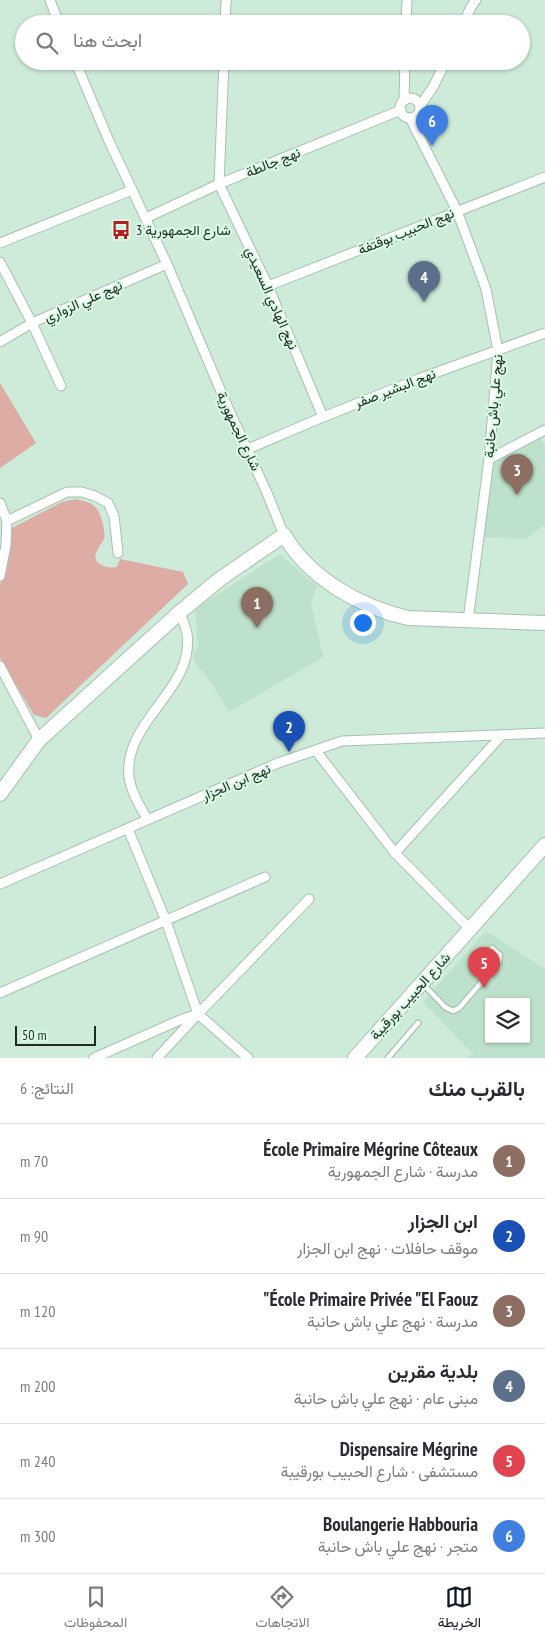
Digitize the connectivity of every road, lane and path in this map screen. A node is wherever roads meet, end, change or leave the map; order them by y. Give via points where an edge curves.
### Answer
1 (50, 0) edge
2 (226, 0) edge
3 (408, 0) edge
4 (476, 0) edge
5 (56, 15) edge
6 (226, 15) edge
7 (407, 15) edge
8 (467, 15) edge
9 (79, 70) edge
10 (224, 70) edge
11 (405, 70) edge
12 (442, 70) edge
13 (404, 100) junction
14 (420, 106) junction
15 (401, 110) junction
16 (410, 118) junction
17 (545, 177) edge
18 (219, 184) junction
19 (132, 190) junction
20 (457, 211) junction
21 (146, 218) junction
22 (0, 243) edge
23 (0, 262) edge
24 (167, 264) junction
25 (268, 286) junction
26 (32, 323) junction
27 (545, 333) edge
28 (0, 342) edge
29 (498, 351) junction
30 (61, 386) dead end
31 (323, 417) junction
32 (545, 430) edge
33 (248, 449) junction
34 (489, 459) junction
35 (0, 503) edge
36 (7, 521) junction
37 (284, 534) junction
38 (118, 553) dead end
39 (0, 576) edge
40 (180, 612) junction
41 (468, 621) junction
42 (545, 623) edge
43 (0, 666) edge
44 (545, 733) edge
45 (502, 735) junction
46 (39, 740) junction
47 (316, 751) junction
48 (15, 774) junction
49 (0, 777) edge
50 (0, 794) edge
51 (147, 819) junction
52 (128, 829) junction
53 (545, 845) edge
54 (395, 853) junction
55 (265, 877) dead end
56 (0, 884) edge
57 (308, 899) dead end
58 (166, 921) junction
59 (470, 929) junction
60 (492, 948) dead end
61 (422, 983) junction
62 (0, 993) edge
63 (198, 1014) junction
64 (418, 1023) dead end
65 (94, 1058) edge
66 (157, 1058) edge
67 (248, 1058) edge
68 (356, 1058) edge
69 (388, 1058) edge

1 - 5 street
2 - 6 street
3 - 7 street
4 - 8 street
9 - 19 street, شارع الجمهورية
10 - 18 street, نهج الهادي السعيدي
11 - 13 street
12 - 14 street
13 - 14 street via 415,100
13 - 15 street
14 - 16 street via 418,114
15 - 16 street
15 - 18 street, نهج جالطة
16 - 20 street, نهج علي باش حانبة
17 - 20 street, نهج الحبيب بوقتفة
18 - 21 street, نهج جالطة
18 - 25 street, نهج الهادي السعيدي
19 - 21 street, شارع الجمهورية
19 - 22 street
20 - 25 street, نهج الحبيب بوقتفة
20 - 29 street, نهج علي باش حانبة via 486,289
21 - 24 street, شارع الجمهورية
23 - 26 street
24 - 26 street, نهج علي الزواري
24 - 33 street, شارع الجمهورية
25 - 31 street, نهج الهادي السعيدي
26 - 28 street, نهج علي الزواري
26 - 30 street
27 - 29 street, نهج البشير صفر
29 - 31 street, نهج البشير صفر
29 - 34 street, نهج علي باش حانبة
31 - 33 street, نهج البشير صفر
32 - 34 street
33 - 37 street, شارع الجمهورية
34 - 41 street, نهج علي باش حانبة
35 - 36 street
36 - 38 street via 67,492 96,496 108,503 114,516
36 - 39 street
37 - 40 street
37 - 41 street, شارع الجمهورية via 300,559 333,586 371,607 408,618
40 - 46 street
40 - 51 street via 187,634 181,672 134,740 128,762 133,792
41 - 42 street, شارع الجمهورية
43 - 46 street
44 - 45 street, نهج ابن الجزار
45 - 47 street, نهج ابن الجزار via 342,741
45 - 54 street
46 - 48 street
47 - 51 street, نهج ابن الجزار via 278,763
47 - 54 street
48 - 49 street
48 - 50 street
51 - 52 street, نهج ابن الجزار
52 - 56 street, نهج ابن الجزار
52 - 58 street
53 - 59 street, شارع الحبيب بورقيبة
54 - 59 street
55 - 58 street
57 - 63 street
58 - 62 street
58 - 63 street
59 - 61 street, شارع الحبيب بورقيبة
60 - 61 lane via 500,955 499,962 453,1011
61 - 68 street, شارع الحبيب بورقيبة
63 - 65 street
63 - 66 street
63 - 67 street
64 - 69 lane

